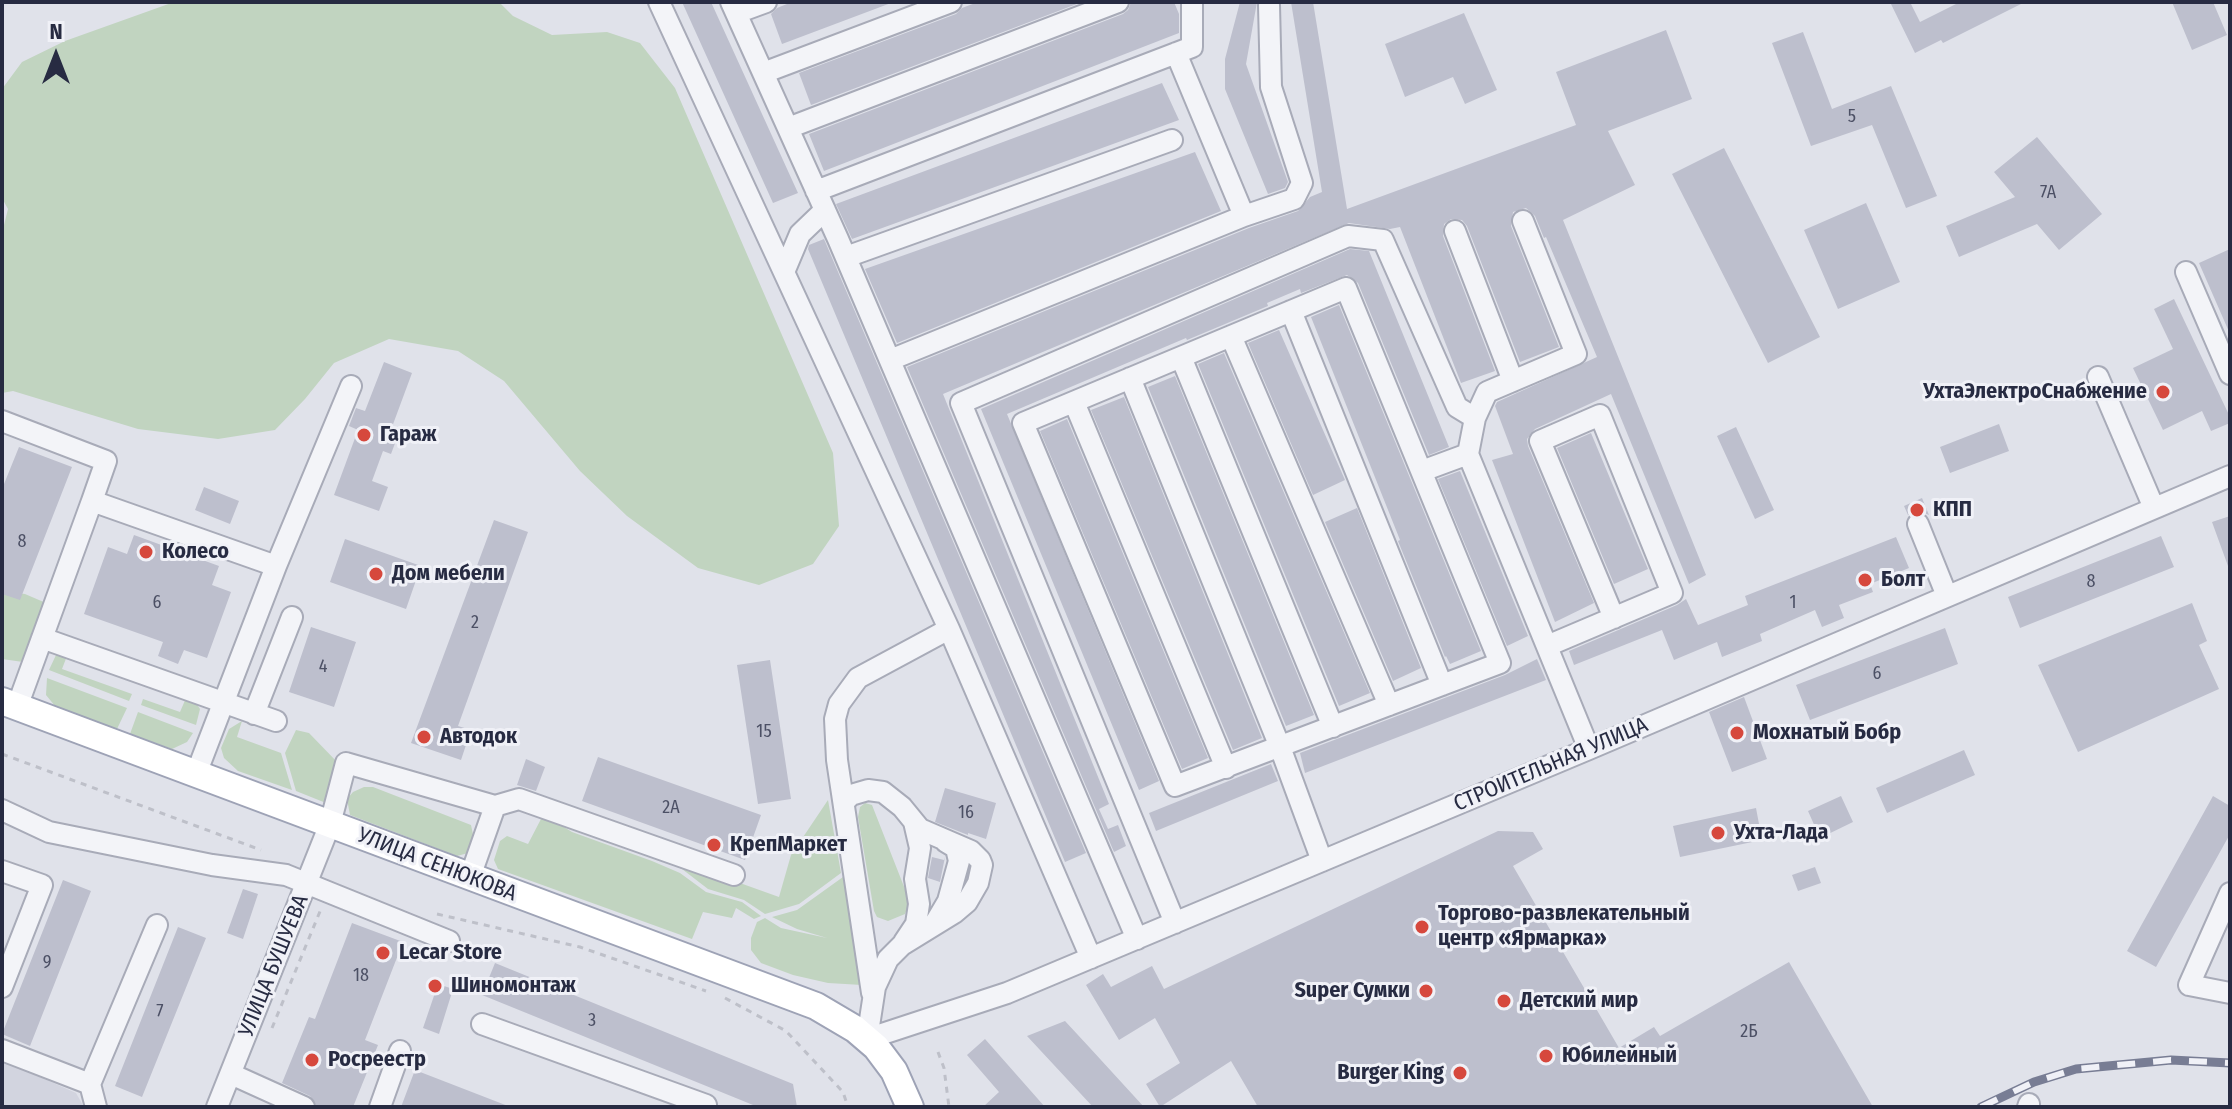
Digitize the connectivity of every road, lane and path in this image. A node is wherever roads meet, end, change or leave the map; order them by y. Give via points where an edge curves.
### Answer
1 (659, 2) edge
2 (766, 2) edge
3 (951, 2) edge
4 (1118, 2) edge
5 (1192, 2) edge
6 (1269, 5) dead end
7 (734, 8) edge
8 (1176, 53) junction
9 (763, 73) junction
10 (788, 128) junction
11 (1172, 140) dead end
12 (820, 200) junction
13 (1244, 216) junction
14 (1523, 221) dead end
15 (1455, 231) dead end
16 (846, 257) junction
17 (784, 272) junction
18 (2186, 272) dead end
19 (1291, 311) junction
20 (1231, 336) junction
21 (1181, 357) junction
22 (890, 360) junction
23 (2230, 374) edge
24 (2098, 377) dead end
25 (1130, 378) junction
26 (1513, 381) junction
27 (351, 386) dead end
28 (1074, 402) junction
29 (1475, 418) junction
30 (2, 421) edge
31 (1468, 454) junction
32 (1422, 471) junction
33 (2230, 476) edge
34 (92, 501) junction
35 (2154, 508) junction
36 (1918, 524) dead end
37 (276, 566) junction
38 (1947, 596) junction
39 (292, 617) dead end
40 (1614, 618) junction
41 (949, 629) junction
42 (42, 638) junction
43 (1547, 646) junction
44 (1442, 685) junction
45 (224, 703) junction
46 (10, 704) edge
47 (1389, 705) junction
48 (254, 714) junction
49 (276, 721) dead end
50 (1333, 727) junction
51 (1280, 747) junction
52 (1589, 749) junction
53 (2, 754) edge
54 (1226, 768) junction
55 (196, 774) junction
56 (845, 801) junction
57 (495, 806) junction
58 (2, 810) edge
59 (914, 822) junction
60 (330, 824) junction
61 (271, 854) dead end
62 (1322, 861) junction
63 (2, 871) edge
64 (734, 875) dead end
65 (470, 877) junction
66 (307, 884) junction
67 (328, 892) junction
68 (2230, 893) edge
69 (435, 913) dead end
70 (1175, 923) junction
71 (157, 925) dead end
72 (1137, 939) junction
73 (449, 941) dead end
74 (902, 945) junction
75 (1091, 958) junction
76 (2, 987) edge
77 (708, 991) dead end
78 (2230, 993) edge
79 (722, 996) dead end
80 (873, 1001) junction
81 (482, 1024) dead end
82 (267, 1039) dead end
83 (867, 1039) junction
84 (2, 1050) edge
85 (400, 1051) dead end
86 (938, 1052) dead end
87 (231, 1074) junction
88 (90, 1084) junction
89 (707, 1106) edge
90 (96, 1107) edge
91 (217, 1107) edge
92 (304, 1107) edge
93 (380, 1107) edge
94 (848, 1107) edge
95 (910, 1107) edge
96 (949, 1107) edge

1 - 17 street
2 - 7 street
3 - 9 street
4 - 10 street
5 - 8 street via 1192,47
6 - 13 street via 1271,87 1302,183 1294,199
7 - 9 street
8 - 12 street
8 - 13 street
9 - 10 street
10 - 12 street
11 - 16 street
12 - 16 street
12 - 17 street
13 - 22 street
14 - 26 street via 1576,354
15 - 26 street
16 - 22 street
17 - 41 street
18 - 23 street
19 - 20 street
19 - 32 street via 1346,288
19 - 44 street
20 - 21 street
20 - 47 street
21 - 25 street
21 - 50 street
22 - 72 street
24 - 35 street
25 - 28 street
25 - 51 street
26 - 29 street via 1487,392
27 - 37 street
28 - 54 street
28 - 54 street via 1023,423 1029,438 1175,786
29 - 31 street
29 - 70 street via 1457,407 1383,240 1348,236 961,403
30 - 34 street via 106,461
31 - 32 street
31 - 43 street
32 - 44 street via 1500,663
33 - 35 street, СТРОИТЕЛЬНАЯ УЛИЦА
34 - 37 street
34 - 42 street
35 - 38 street, СТРОИТЕЛЬНАЯ УЛИЦА
36 - 38 street
37 - 45 street
38 - 52 street, СТРОИТЕЛЬНАЯ УЛИЦА
39 - 48 street
40 - 40 street via 1672,593 1600,415 1540,441
40 - 43 street
41 - 56 street via 858,678 847,690 835,719
41 - 75 street
42 - 45 street
42 - 46 street
43 - 52 street
44 - 47 street
45 - 48 street
45 - 55 street
46 - 55 main road, УЛИЦА СЕНЮКОВА
47 - 50 street
48 - 49 street
50 - 51 street
51 - 54 street
51 - 62 street
52 - 62 street, СТРОИТЕЛЬНАЯ УЛИЦА
53 - 61 path
55 - 60 main road, УЛИЦА СЕНЮКОВА
56 - 59 street via 868,790 883,792
56 - 80 street
57 - 60 street, УЛИЦА БУШУЕВА via 346,763
57 - 64 street via 519,799
57 - 65 street
58 - 66 street via 49,832 286,875
59 - 74 street via 920,848 915,879 918,914
59 - 74 street via 956,848 959,861 948,901 932,926
60 - 65 main road, УЛИЦА СЕНЮКОВА
60 - 66 street, УЛИЦА БУШУЕВА
62 - 70 street, СТРОИТЕЛЬНАЯ УЛИЦА
63 - 76 street via 42,885
65 - 83 main road, УЛИЦА СЕНЮКОВА via 816,1006
66 - 67 street
66 - 87 street, УЛИЦА БУШУЕВА
67 - 73 street
67 - 82 path
68 - 78 street via 2189,985
69 - 77 path via 580,947
70 - 72 street, СТРОИТЕЛЬНАЯ УЛИЦА
71 - 88 street
72 - 75 street, СТРОИТЕЛЬНАЯ УЛИЦА
74 - 80 street via 879,974
75 - 83 street, СТРОИТЕЛЬНАЯ УЛИЦА via 1007,993
79 - 94 path via 786,1031 843,1092
80 - 83 street
81 - 89 street
83 - 95 main road, УЛИЦА СЕНЮКОВА via 889,1063
84 - 88 street
85 - 93 street
86 - 96 path
87 - 91 street, УЛИЦА БУШУЕВА
87 - 92 street
88 - 90 street

